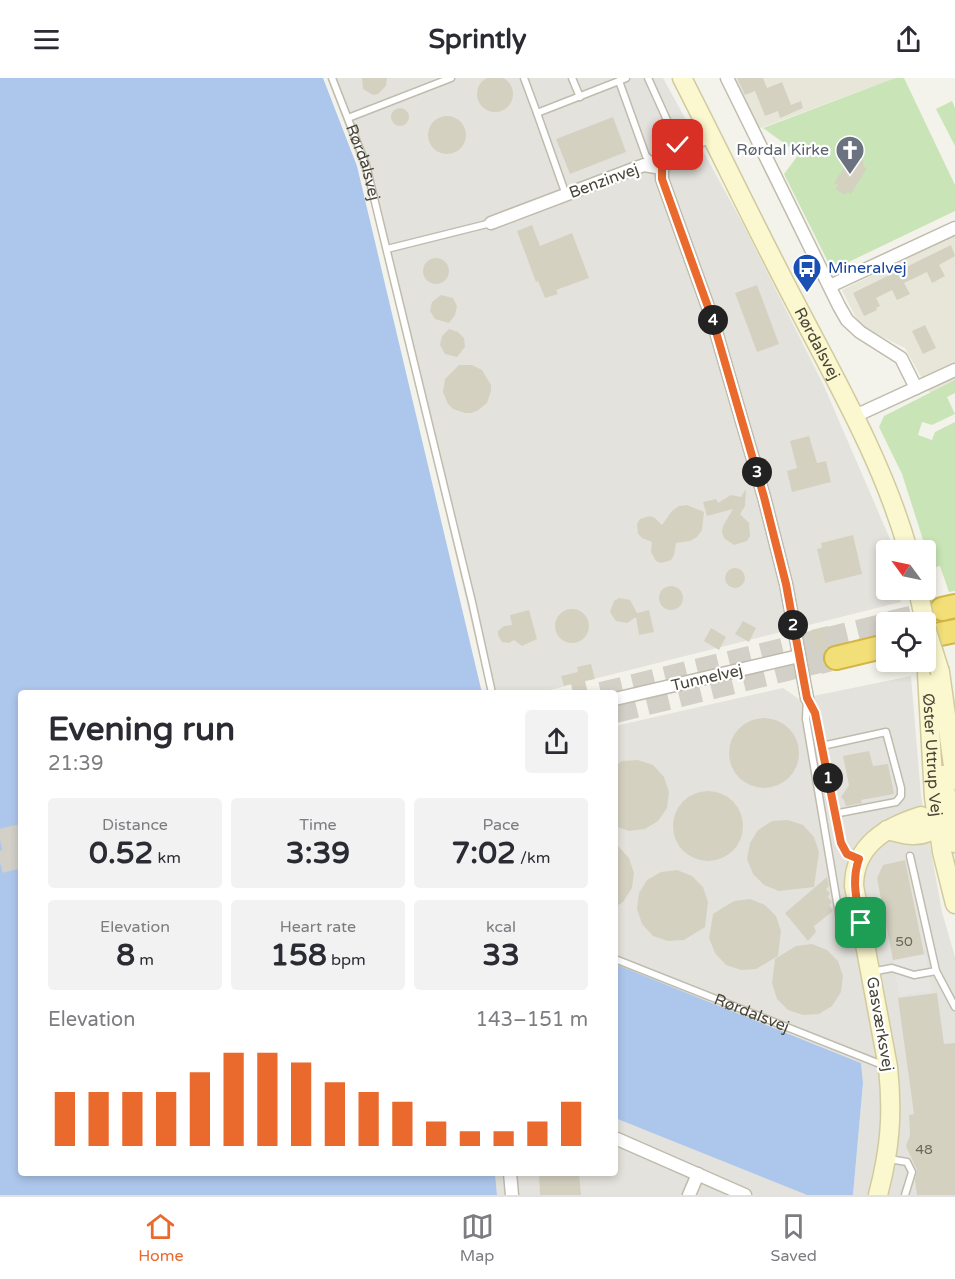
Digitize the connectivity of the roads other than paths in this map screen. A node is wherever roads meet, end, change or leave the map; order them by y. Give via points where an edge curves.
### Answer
1 (333, 78) edge
2 (451, 78) edge
3 (524, 78) edge
4 (572, 78) edge
5 (648, 78) edge
6 (682, 78) edge
7 (727, 78) edge
8 (623, 79) edge
9 (580, 97) junction
10 (537, 113) junction
11 (348, 118) junction
12 (711, 135) junction
13 (681, 151) junction
14 (662, 168) junction
15 (566, 195) junction
16 (491, 223) joint
17 (955, 228) edge
18 (387, 249) junction
19 (830, 286) junction
20 (955, 370) edge
21 (916, 388) junction
22 (855, 416) junction
23 (905, 540) edge
24 (955, 631) edge
25 (936, 635) tunnel mouth
26 (876, 648) edge
27 (799, 656) junction
28 (836, 658) tunnel mouth
29 (934, 673) joint
30 (491, 690) edge
31 (618, 698) edge
32 (807, 698) junction
33 (932, 736) junction
34 (822, 746) junction
35 (955, 780) edge
36 (834, 814) junction
37 (955, 815) edge
38 (947, 824) edge
39 (955, 843) edge
40 (910, 856) dead end
41 (859, 859) junction
42 (955, 904) edge
43 (861, 923) junction
44 (618, 960) edge
45 (936, 971) junction
46 (871, 973) junction
47 (955, 1007) edge
48 (888, 1068) junction
49 (618, 1139) edge
50 (888, 1159) junction
51 (698, 1174) junction
52 (510, 1176) edge
53 (512, 1195) edge
54 (689, 1195) edge
55 (745, 1195) edge
56 (878, 1195) edge
57 (905, 1195) edge

1 - 11 lane, Rørdalsvej
2 - 11 lane
3 - 10 lane
4 - 9 lane
5 - 13 lane
6 - 12 street, Rørdalsvej
7 - 19 street
8 - 9 lane
8 - 14 lane via 646,156
9 - 10 lane
10 - 15 lane
11 - 18 lane, Rørdalsvej via 366,165
12 - 13 street, Benzinvej
12 - 22 street, Rørdalsvej
13 - 14 street, Benzinvej
14 - 15 street, Benzinvej via 644,165
14 - 27 street via 662,179 712,318 748,442 786,584
15 - 16 street, Benzinvej
16 - 18 lane
17 - 19 street
18 - 30 lane, Rørdalsvej
19 - 21 street via 848,320 901,358
20 - 21 street
21 - 22 street
22 - 23 street, Rørdalsvej via 884,479
24 - 25 highway
26 - 28 highway
27 - 31 street, Tunnelvej
27 - 32 street
29 - 33 street, Øster Uttrup Vej
29 - 35 street, Øster Uttrup Vej
32 - 34 lane via 815,713
32 - 43 lane via 806,719 841,926
33 - 37 street via 939,753 949,812
33 - 38 street, Øster Uttrup Vej via 934,797
34 - 36 lane
34 - 36 lane via 886,732 901,788 896,802
36 - 41 lane via 847,854
38 - 39 street
38 - 41 street via 921,816 887,830 872,841
38 - 42 street, Øster Uttrup Vej via 942,852
40 - 45 lane
41 - 43 street, Gasværksvej via 854,886
43 - 46 street, Gasværksvej
44 - 48 lane, Rørdalsvej
45 - 46 lane via 914,975 892,968
45 - 47 lane
46 - 48 street, Gasværksvej
48 - 50 street, Gasværksvej
49 - 51 street
50 - 56 street, Gasværksvej
50 - 57 lane via 907,1162 912,1172
51 - 54 street
51 - 55 street
52 - 53 street

